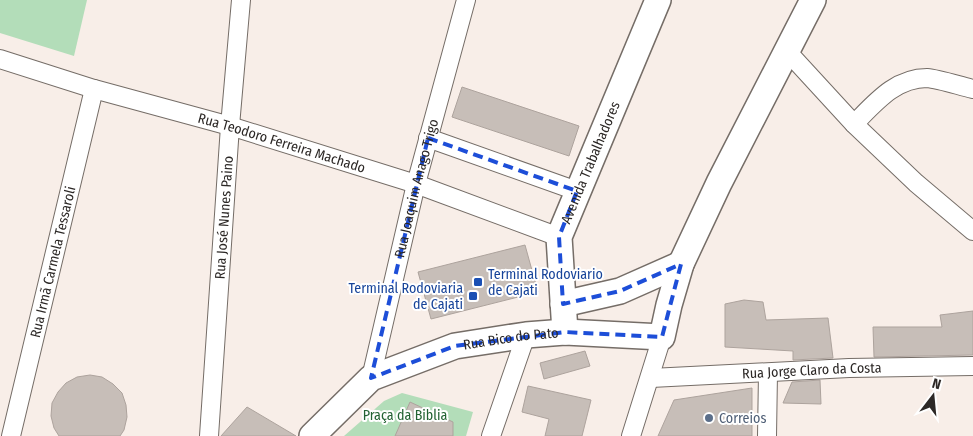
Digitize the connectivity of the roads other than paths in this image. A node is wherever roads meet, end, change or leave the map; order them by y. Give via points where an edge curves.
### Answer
1 (241, 0) edge
2 (466, 0) edge
3 (658, 0) edge
4 (812, 0) edge
5 (786, 50) junction
6 (0, 59) edge
7 (94, 89) junction
8 (973, 89) edge
9 (854, 124) junction
10 (230, 126) junction
11 (428, 138) junction
12 (416, 184) junction
13 (577, 191) junction
14 (973, 231) edge
15 (559, 237) junction
16 (681, 264) junction
17 (563, 304) junction
18 (565, 332) junction
19 (526, 335) junction
20 (662, 337) junction
21 (973, 366) edge
22 (768, 373) junction
23 (371, 378) junction
24 (651, 378) junction
25 (11, 436) edge
26 (209, 436) edge
27 (312, 436) edge
28 (491, 436) edge
29 (631, 436) edge
30 (767, 436) edge

1 - 10 street, Rua José Nunes Paino
2 - 11 street, Rua Joaquim Anago Trigo
3 - 13 street, Avenida Trabalhadores
4 - 5 street
5 - 9 street
5 - 16 street
6 - 7 street, Rua Teodoro Ferreira Machado
7 - 10 street, Rua Teodoro Ferreira Machado
7 - 25 street, Rua Irmã Carmela Tessaroli
8 - 9 street via 929,78 907,80 887,92
9 - 14 street
10 - 12 street, Rua Teodoro Ferreira Machado
10 - 26 street, Rua José Nunes Paino
11 - 12 street, Rua Joaquim Anago Trigo
11 - 13 street
12 - 15 street, Rua Teodoro Ferreira Machado
12 - 23 street, Rua Joaquim Anago Trigo
13 - 15 street, Avenida Trabalhadores
15 - 17 street, Avenida Trabalhadores
16 - 17 street via 620,291
16 - 20 street
17 - 18 street, Avenida Trabalhadores
18 - 19 street, Rua Bico do Pato
18 - 20 street, Rua Bico do Pato
19 - 23 street, Rua Bico do Pato via 455,346
19 - 28 street
20 - 24 street
21 - 22 street, Rua Jorge Claro da Costa
22 - 24 street, Rua Jorge Claro da Costa
22 - 30 street
23 - 27 street, Rua Bico do Pato
24 - 29 street

